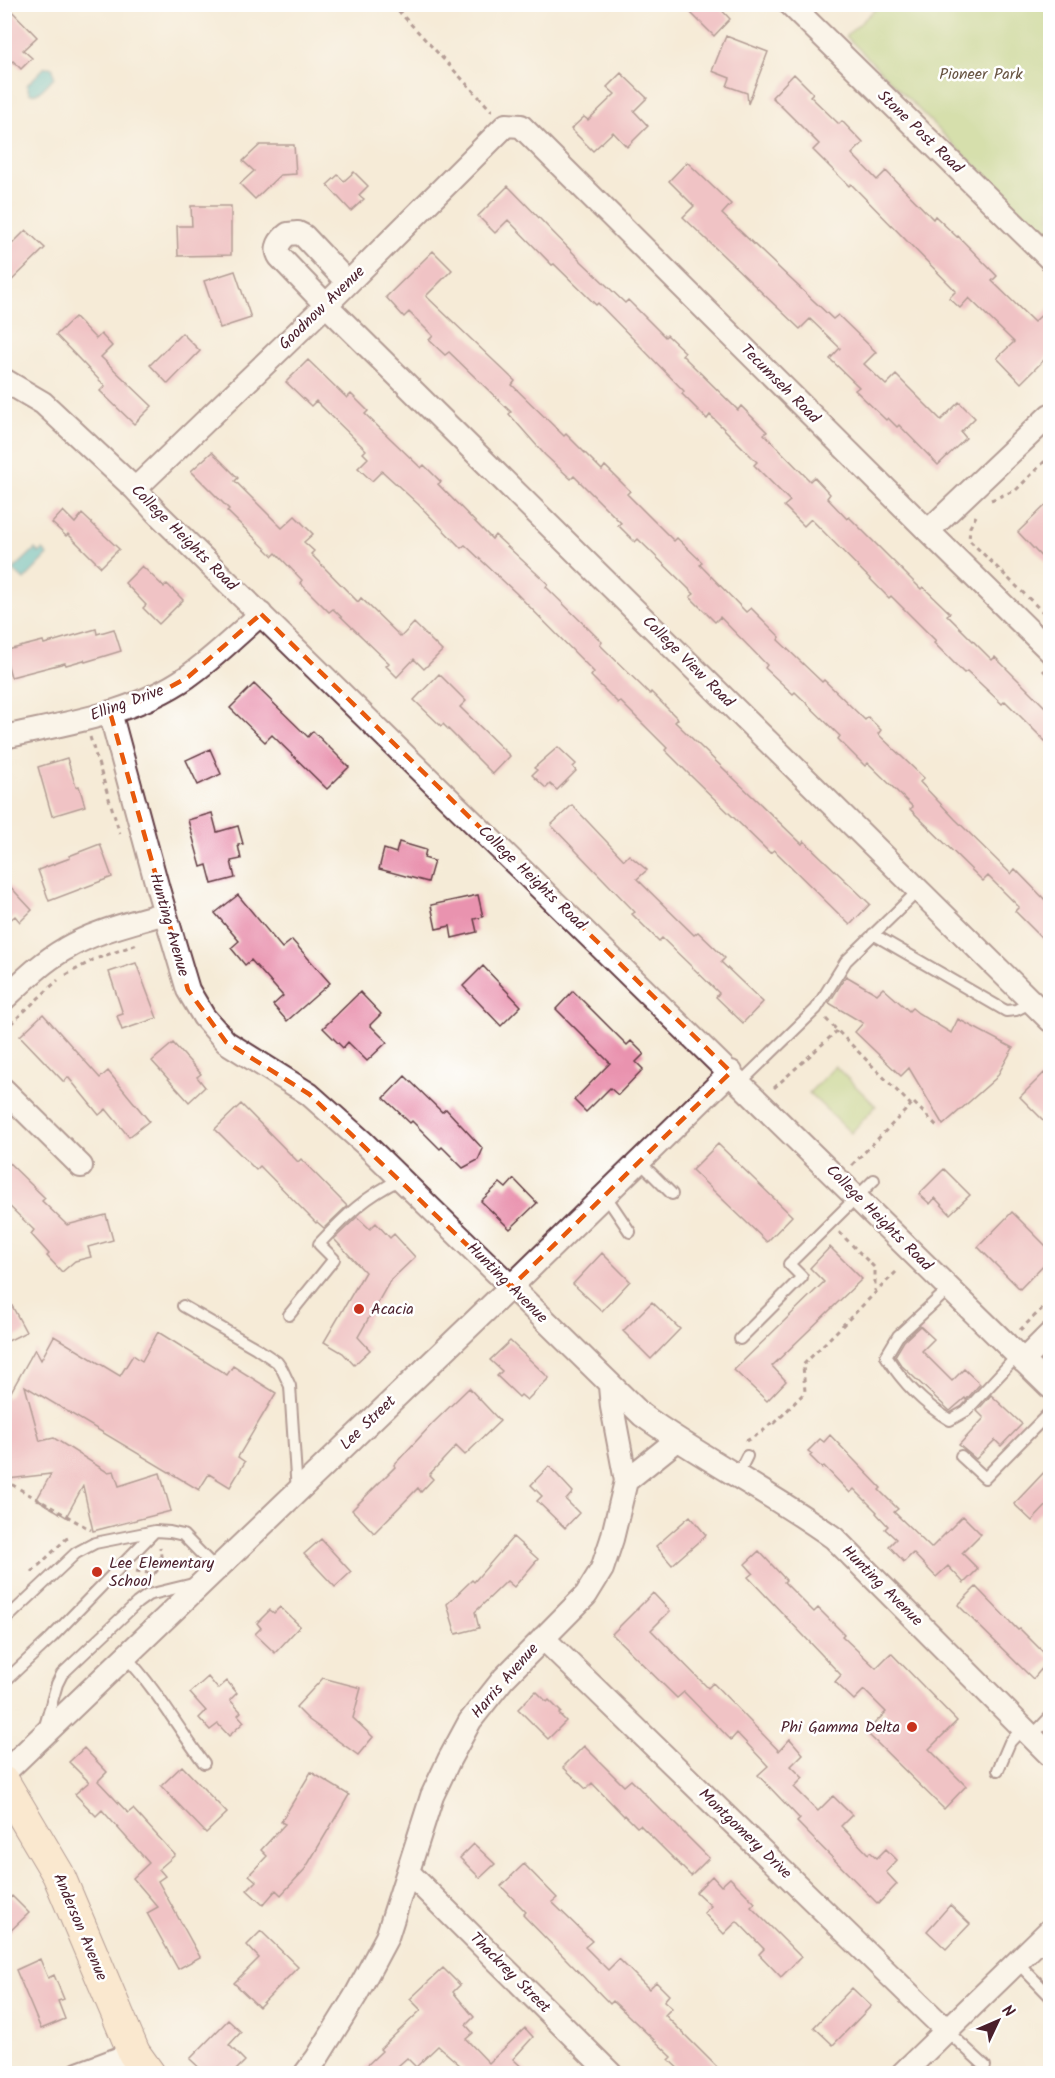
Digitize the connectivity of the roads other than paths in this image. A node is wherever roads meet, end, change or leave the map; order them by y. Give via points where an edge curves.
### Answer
1 (790, 4) edge
2 (506, 125) joint
3 (1050, 259) edge
4 (348, 283) junction
5 (326, 304) junction
6 (4, 380) edge
7 (1050, 415) edge
8 (135, 489) junction
9 (928, 531) junction
10 (261, 614) junction
11 (1050, 651) edge
12 (110, 712) junction
13 (4, 737) edge
14 (919, 890) junction
15 (155, 916) junction
16 (873, 934) junction
17 (4, 999) edge
18 (1032, 1002) junction
19 (1050, 1020) edge
20 (736, 1077) junction
21 (4, 1090) edge
22 (640, 1162) junction
23 (81, 1166) dead end
24 (401, 1179) junction
25 (874, 1180) dead end
26 (672, 1194) dead end
27 (605, 1195) junction
28 (858, 1197) junction
29 (630, 1232) dead end
30 (511, 1287) junction
31 (950, 1288) junction
32 (183, 1306) dead end
33 (289, 1315) dead end
34 (1050, 1334) edge
35 (740, 1339) dead end
36 (1021, 1358) junction
37 (610, 1386) junction
38 (1050, 1387) edge
39 (1050, 1412) edge
40 (677, 1440) junction
41 (747, 1456) dead end
42 (961, 1456) dead end
43 (737, 1476) junction
44 (626, 1481) junction
45 (297, 1492) junction
46 (155, 1531) junction
47 (209, 1576) junction
48 (4, 1621) edge
49 (543, 1638) junction
50 (126, 1657) junction
51 (4, 1682) edge
52 (1050, 1717) edge
53 (1027, 1732) junction
54 (42, 1737) junction
55 (1050, 1755) edge
56 (204, 1763) dead end
57 (998, 1770) dead end
58 (4, 1773) edge
59 (4, 1783) edge
60 (409, 1873) junction
61 (1050, 1930) edge
62 (1017, 1962) junction
63 (1050, 1996) edge
64 (946, 2030) junction
65 (142, 2063) edge
66 (985, 2066) dead end
67 (78, 2073) edge
68 (305, 2073) edge
69 (611, 2073) edge
70 (902, 2073) edge

1 - 3 street, Stone Post Road
2 - 4 street, Goodnow Avenue
2 - 9 street, Tecumseh Road via 522,126
4 - 5 street, Goodnow Avenue
4 - 5 street, College View Road via 304,236 293,233 283,238 277,252
5 - 8 street, Goodnow Avenue
5 - 14 street, College View Road
6 - 8 street, College Heights Road via 43,403
7 - 9 street
8 - 10 street, College Heights Road
9 - 11 street, Tecumseh Road
10 - 12 street, Elling Drive via 188,677 154,696
10 - 20 street, College Heights Road
12 - 13 street, Elling Drive
12 - 15 street, Hunting Avenue
14 - 16 lane
14 - 18 street, College View Road
15 - 17 street via 101,932 65,948
15 - 24 street, Hunting Avenue via 188,990 204,1017 226,1042 309,1094
16 - 18 lane via 1006,1011
16 - 20 lane via 846,961 816,1009
18 - 19 street, College View Road
20 - 22 street, Lee Street
20 - 28 street, College Heights Road
21 - 23 street
22 - 26 lane
22 - 27 street, Lee Street
24 - 30 street, Hunting Avenue
24 - 33 lane via 359,1205 319,1244 333,1259
25 - 28 lane
27 - 29 lane
27 - 30 street, Lee Street
28 - 31 street, College Heights Road
28 - 35 lane via 789,1264 802,1276
30 - 37 street, Hunting Avenue
30 - 45 street, Lee Street
31 - 36 street, College Heights Road
31 - 36 lane via 897,1336 886,1356 898,1375 930,1408 950,1420 966,1411
32 - 45 lane via 256,1347 282,1369 290,1386
34 - 36 street
36 - 38 street, College Heights Road
37 - 40 street, Hunting Avenue
37 - 44 street, Harris Avenue
39 - 42 lane via 985,1478
40 - 43 street, Hunting Avenue
40 - 44 street
41 - 43 lane
43 - 53 street, Hunting Avenue via 834,1538
44 - 49 street, Harris Avenue via 602,1569 586,1595
45 - 47 street, Lee Street
46 - 47 lane via 183,1535
46 - 48 lane via 96,1543 76,1553
46 - 51 lane
47 - 50 street, Lee Street
47 - 54 lane via 148,1595 95,1642 57,1684
49 - 60 street, Harris Avenue via 504,1678 471,1721 448,1760 432,1796
49 - 64 street, Montgomery Drive
50 - 54 street, Lee Street
50 - 56 lane via 147,1680
52 - 53 lane
53 - 55 street, Hunting Avenue
53 - 57 lane via 1010,1742
54 - 58 street, Lee Street
59 - 65 main road, Anderson Avenue via 58,1874
60 - 68 street, Harris Avenue via 387,1937 356,1995
60 - 69 street, Thackrey Street
61 - 62 street
62 - 63 lane
62 - 64 street
64 - 66 lane
64 - 70 street
65 - 67 street

